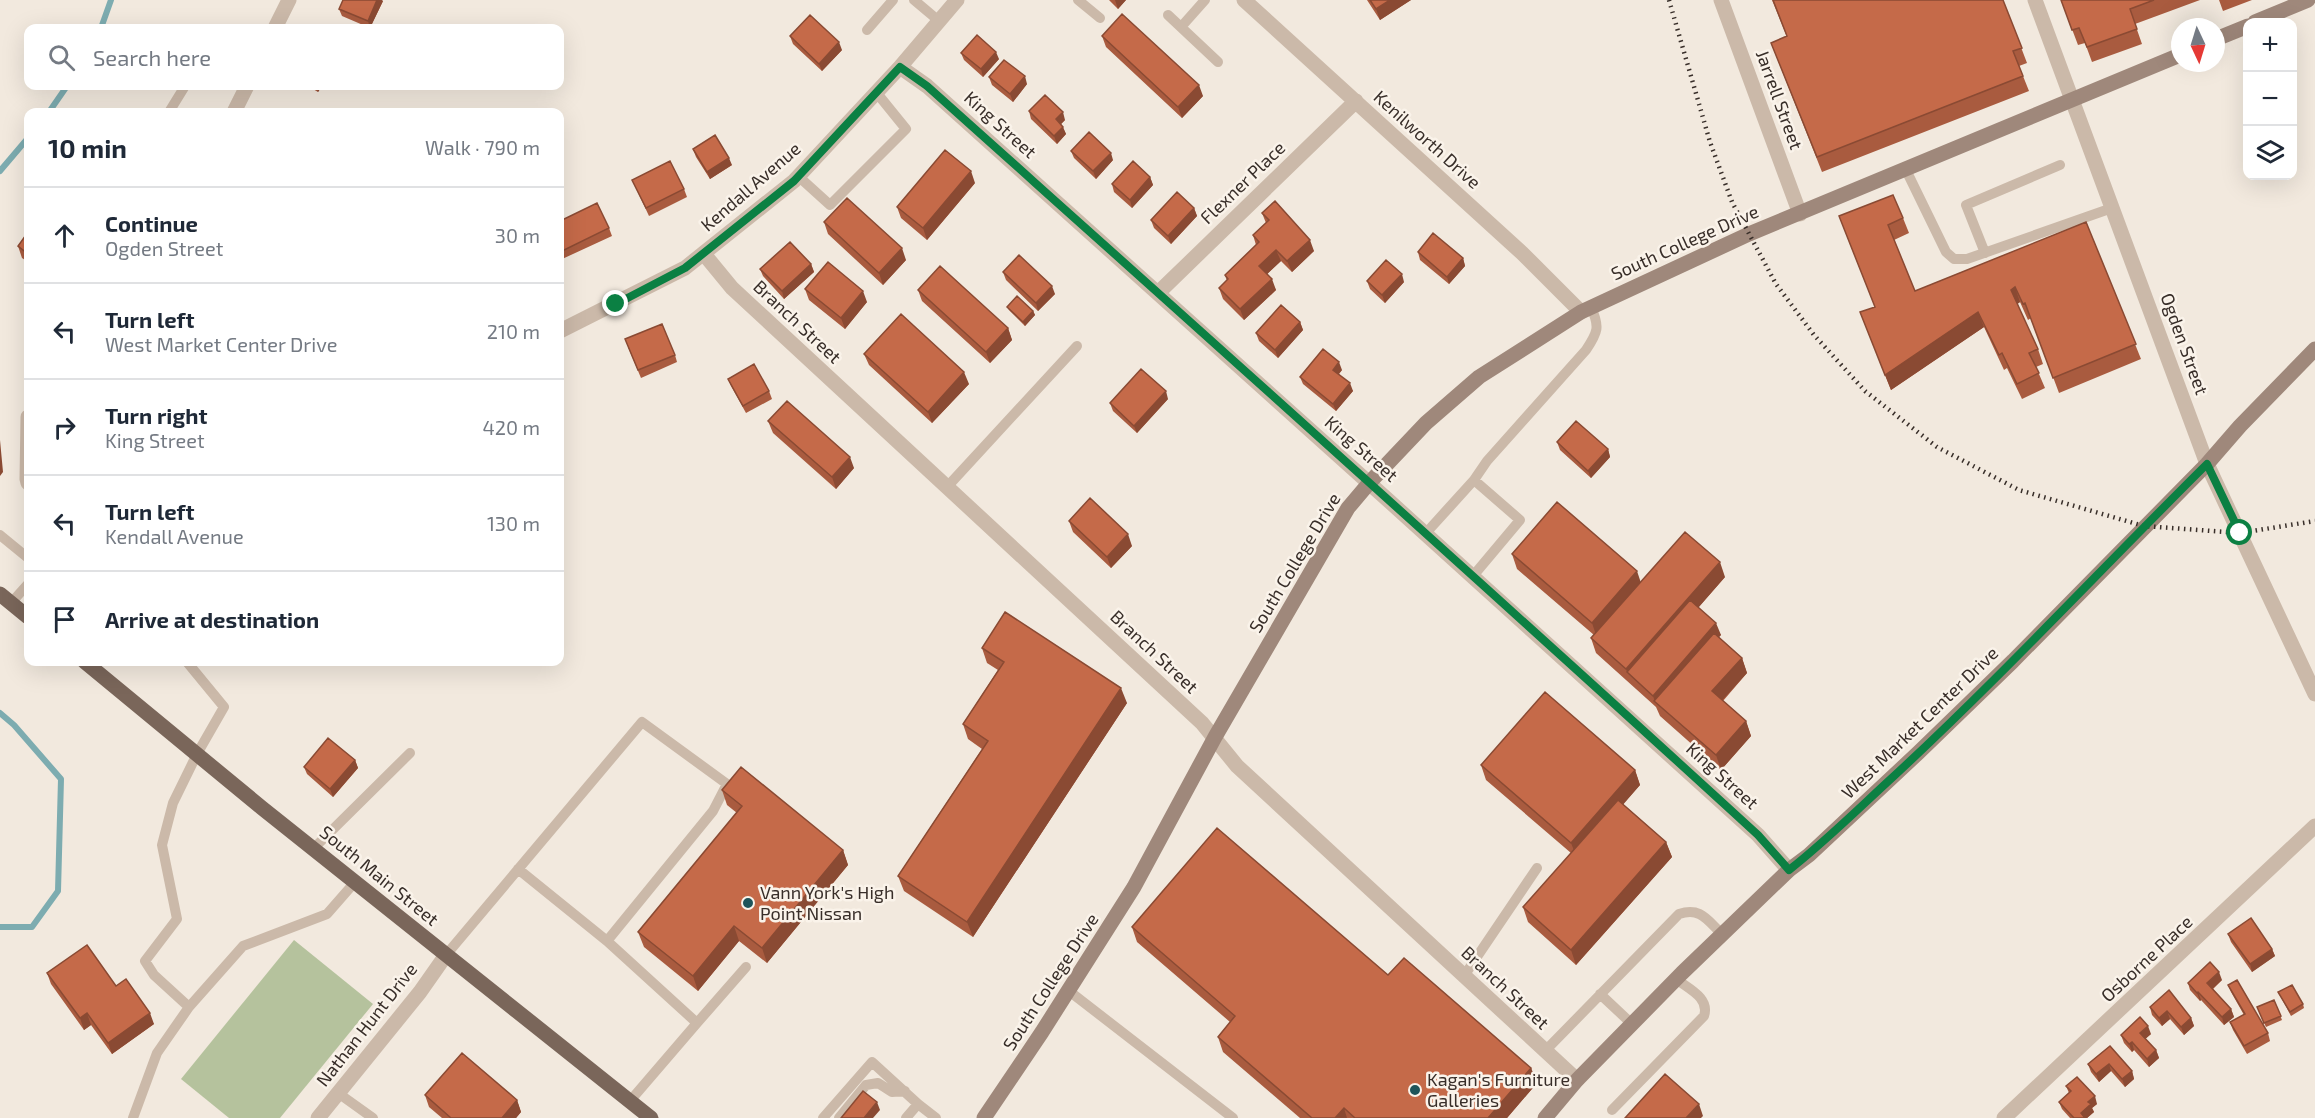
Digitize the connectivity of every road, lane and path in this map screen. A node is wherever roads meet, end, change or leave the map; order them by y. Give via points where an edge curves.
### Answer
1 (289, 0) edge
2 (893, 0) edge
3 (914, 0) edge
4 (957, 0) edge
5 (1078, 0) edge
6 (1205, 0) edge
7 (1244, 0) edge
8 (1721, 0) edge
9 (2035, 0) edge
10 (2308, 0) edge
11 (1168, 15) dead end
12 (1100, 18) dead end
13 (2265, 18) edge
14 (939, 21) junction
15 (277, 24) edge
16 (1181, 27) junction
17 (2243, 28) edge
18 (867, 30) dead end
19 (2225, 35) edge
20 (2171, 59) edge
21 (1218, 62) dead end
22 (900, 67) junction
23 (182, 90) edge
24 (245, 90) edge
25 (876, 92) junction
26 (1356, 101) junction
27 (2072, 101) junction
28 (171, 108) edge
29 (236, 108) edge
30 (2060, 165) dead end
31 (1906, 170) junction
32 (798, 176) junction
33 (2112, 207) junction
34 (1800, 214) junction
35 (1984, 253) junction
36 (704, 254) junction
37 (1158, 293) junction
38 (1586, 310) junction
39 (564, 329) edge
40 (1077, 346) dead end
41 (2315, 349) edge
42 (2207, 464) junction
43 (1474, 480) junction
44 (1370, 482) junction
45 (947, 487) junction
46 (1426, 533) junction
47 (0, 535) edge
48 (24, 555) edge
49 (1473, 576) junction
50 (24, 587) edge
51 (6, 599) edge
52 (24, 614) edge
53 (90, 666) edge
54 (196, 666) edge
55 (2315, 694) edge
56 (1215, 737) junction
57 (410, 753) dead end
58 (196, 754) junction
59 (2315, 826) edge
60 (314, 849) junction
61 (1537, 868) dead end
62 (518, 869) junction
63 (1789, 870) junction
64 (355, 882) junction
65 (1722, 934) junction
66 (608, 941) junction
67 (446, 954) junction
68 (746, 967) dead end
69 (1464, 976) junction
70 (1677, 979) junction
71 (1069, 991) junction
72 (1600, 994) junction
73 (189, 1007) junction
74 (698, 1023) junction
75 (1632, 1024) junction
76 (1545, 1051) junction
77 (1577, 1080) junction
78 (904, 1091) junction
79 (338, 1093) junction
80 (630, 1101) junction
81 (918, 1104) junction
82 (1612, 1110) dead end
83 (133, 1118) edge
84 (318, 1118) edge
85 (373, 1118) edge
86 (651, 1118) edge
87 (823, 1118) edge
88 (839, 1118) edge
89 (906, 1118) edge
90 (936, 1118) edge
91 (984, 1118) edge
92 (1233, 1118) edge
93 (1545, 1118) edge
94 (2004, 1118) edge

1 - 15 street
2 - 18 lane
3 - 14 lane
4 - 14 street, Kendall Avenue
5 - 12 lane
6 - 16 lane
7 - 26 street, Kenilworth Drive
8 - 34 street, Jarrell Street
9 - 27 street, Ogden Street
10 - 13 main road
11 - 16 lane
14 - 22 street, Kendall Avenue
16 - 21 lane
17 - 19 main road
20 - 27 main road, South College Drive
22 - 25 street, Kendall Avenue
22 - 37 street, King Street via 927,86
23 - 28 lane
24 - 29 street
25 - 32 street, Kendall Avenue
25 - 32 lane via 906,129 830,205
26 - 37 street, Flexner Place
26 - 38 street, Kenilworth Drive
27 - 31 main road, South College Drive
27 - 33 street, Ogden Street
30 - 35 lane via 1966,206
31 - 34 main road, South College Drive
31 - 35 lane via 1946,252 1954,259
32 - 36 street, Kendall Avenue
33 - 35 lane
33 - 42 street, Ogden Street
34 - 38 main road, South College Drive
36 - 39 street, Kendall Avenue via 685,268
36 - 45 street, Branch Street via 732,288
37 - 44 street, King Street
38 - 43 lane via 1598,321 1596,335
38 - 44 main road, South College Drive via 1479,377 1426,423
40 - 45 lane
41 - 42 main road, West Market Center Drive
42 - 55 street, Ogden Street
42 - 63 main road, West Market Center Drive via 1979,695
43 - 46 lane
43 - 49 lane via 1520,520
44 - 46 street, King Street
44 - 56 main road, South College Drive via 1348,508
45 - 56 street, Branch Street
46 - 49 street, King Street
47 - 48 lane
49 - 63 street, King Street via 1758,835
50 - 51 lane
51 - 52 main road
53 - 58 main road, South Main Street
54 - 58 lane via 224,707
56 - 69 street, Branch Street via 1237,766
56 - 71 main road, South College Drive via 1134,887
57 - 60 lane
58 - 60 main road, South Main Street
58 - 73 lane via 173,803 162,845 177,919 145,962
59 - 94 street, Osborne Place
60 - 64 main road, South Main Street
61 - 69 lane
62 - 66 lane
62 - 66 lane via 642,722 727,783 712,811
62 - 67 lane
63 - 65 main road, West Market Center Drive
64 - 67 main road, South Main Street
64 - 73 lane via 327,914 243,946
65 - 70 main road, West Market Center Drive
65 - 72 lane via 1699,912 1678,914
66 - 74 lane
67 - 79 street, Nathan Hunt Drive
67 - 80 main road, South Main Street
68 - 74 lane
69 - 76 street, Branch Street
70 - 75 main road, West Market Center Drive
70 - 82 lane via 1704,1001 1704,1016
71 - 91 main road, South College Drive
71 - 92 lane
72 - 75 lane
72 - 76 lane
73 - 83 lane via 157,1053
74 - 80 lane
75 - 77 main road, West Market Center Drive
76 - 77 street, Branch Street
77 - 93 main road, West Market Center Drive
78 - 81 lane
78 - 87 lane via 872,1062
78 - 88 lane via 891,1092 878,1083 866,1085
79 - 84 street, Nathan Hunt Drive
79 - 85 lane
80 - 86 main road, South Main Street
81 - 89 lane
81 - 90 lane

